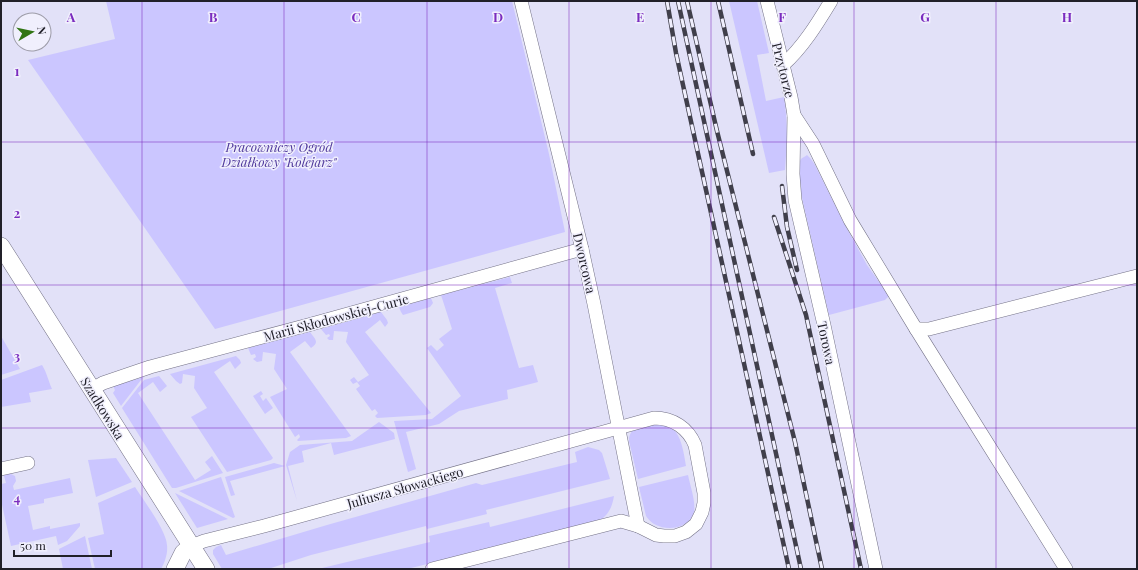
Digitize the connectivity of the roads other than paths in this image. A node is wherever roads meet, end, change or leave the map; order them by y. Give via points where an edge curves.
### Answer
1 (522, 1) edge
2 (767, 1) edge
3 (831, 1) edge
4 (783, 65) junction
5 (794, 115) junction
6 (1, 246) edge
7 (582, 249) junction
8 (1137, 276) edge
9 (916, 329) junction
10 (92, 389) junction
11 (618, 427) junction
12 (28, 463) dead end
13 (1, 469) edge
14 (638, 526) junction
15 (191, 546) junction
16 (175, 569) edge
17 (206, 569) edge
18 (432, 569) edge
19 (876, 569) edge
20 (1066, 569) edge

1 - 7 street, Dworcowa
2 - 4 street, Przytorze
3 - 4 street via 807,39
4 - 5 street, Przytorze
5 - 9 street via 813,144 850,220
5 - 19 street, Torowa via 795,200
6 - 10 street, Szadkowska
7 - 10 street, Marii Skłodowskiej-Curie via 150,367 102,383
7 - 11 street, Dworcowa
8 - 9 street via 929,329
9 - 20 street
10 - 15 street, Szadkowska
11 - 14 street, Dworcowa
11 - 14 street, Juliusza Słowackiego via 654,418 671,420 687,431 695,445 704,493 702,512 696,524 675,536 656,535
11 - 15 street, Juliusza Słowackiego
12 - 13 street
14 - 18 street, Juliusza Słowackiego via 621,521
15 - 16 street via 183,553
15 - 17 street, Szadkowska

